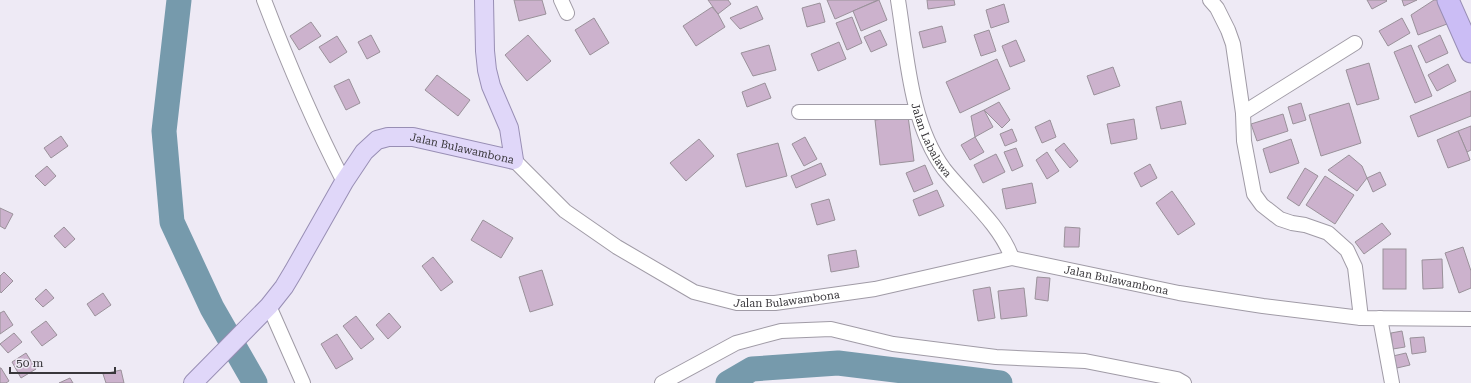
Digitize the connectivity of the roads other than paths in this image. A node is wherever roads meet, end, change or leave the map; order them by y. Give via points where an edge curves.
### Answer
1 (264, 0) edge
2 (484, 0) edge
3 (561, 0) edge
4 (898, 0) edge
5 (1210, 0) edge
6 (1448, 0) edge
7 (567, 13) dead end
8 (1355, 43) dead end
9 (1471, 52) edge
10 (799, 112) dead end
11 (917, 112) junction
12 (1243, 113) junction
13 (514, 160) junction
14 (344, 182) junction
15 (1012, 258) junction
16 (269, 306) junction
17 (1361, 318) junction
18 (1380, 318) junction
19 (1471, 319) edge
20 (193, 383) edge
21 (304, 383) edge
22 (662, 383) edge
23 (1184, 383) edge
24 (1392, 383) edge

1 - 14 street via 294,78
2 - 13 main road via 487,70 509,128
3 - 7 street
4 - 11 street, Jalan Labalawa
5 - 12 street via 1228,30
6 - 9 highway
8 - 12 street
10 - 11 street
11 - 15 street, Jalan Labalawa via 927,139 944,168 996,230
12 - 17 street via 1244,141 1254,194 1262,205 1280,219 1328,233 1347,250 1355,267
13 - 14 main road, Jalan Bulawambona via 413,137 388,137 377,140 364,152
13 - 15 street, Jalan Bulawambona via 565,211 617,247 694,292 737,303 774,303 874,289
14 - 16 main road, Jalan Bulawambona via 293,272
15 - 17 street, Jalan Bulawambona via 1179,293
16 - 20 main road, Jalan Bulawambona
16 - 21 street
17 - 18 street, Jalan Bulawambona
18 - 19 street, Jalan Bulawambona
18 - 24 street
22 - 23 street via 736,343 781,331 831,329 893,344 996,357 1085,361 1176,379

